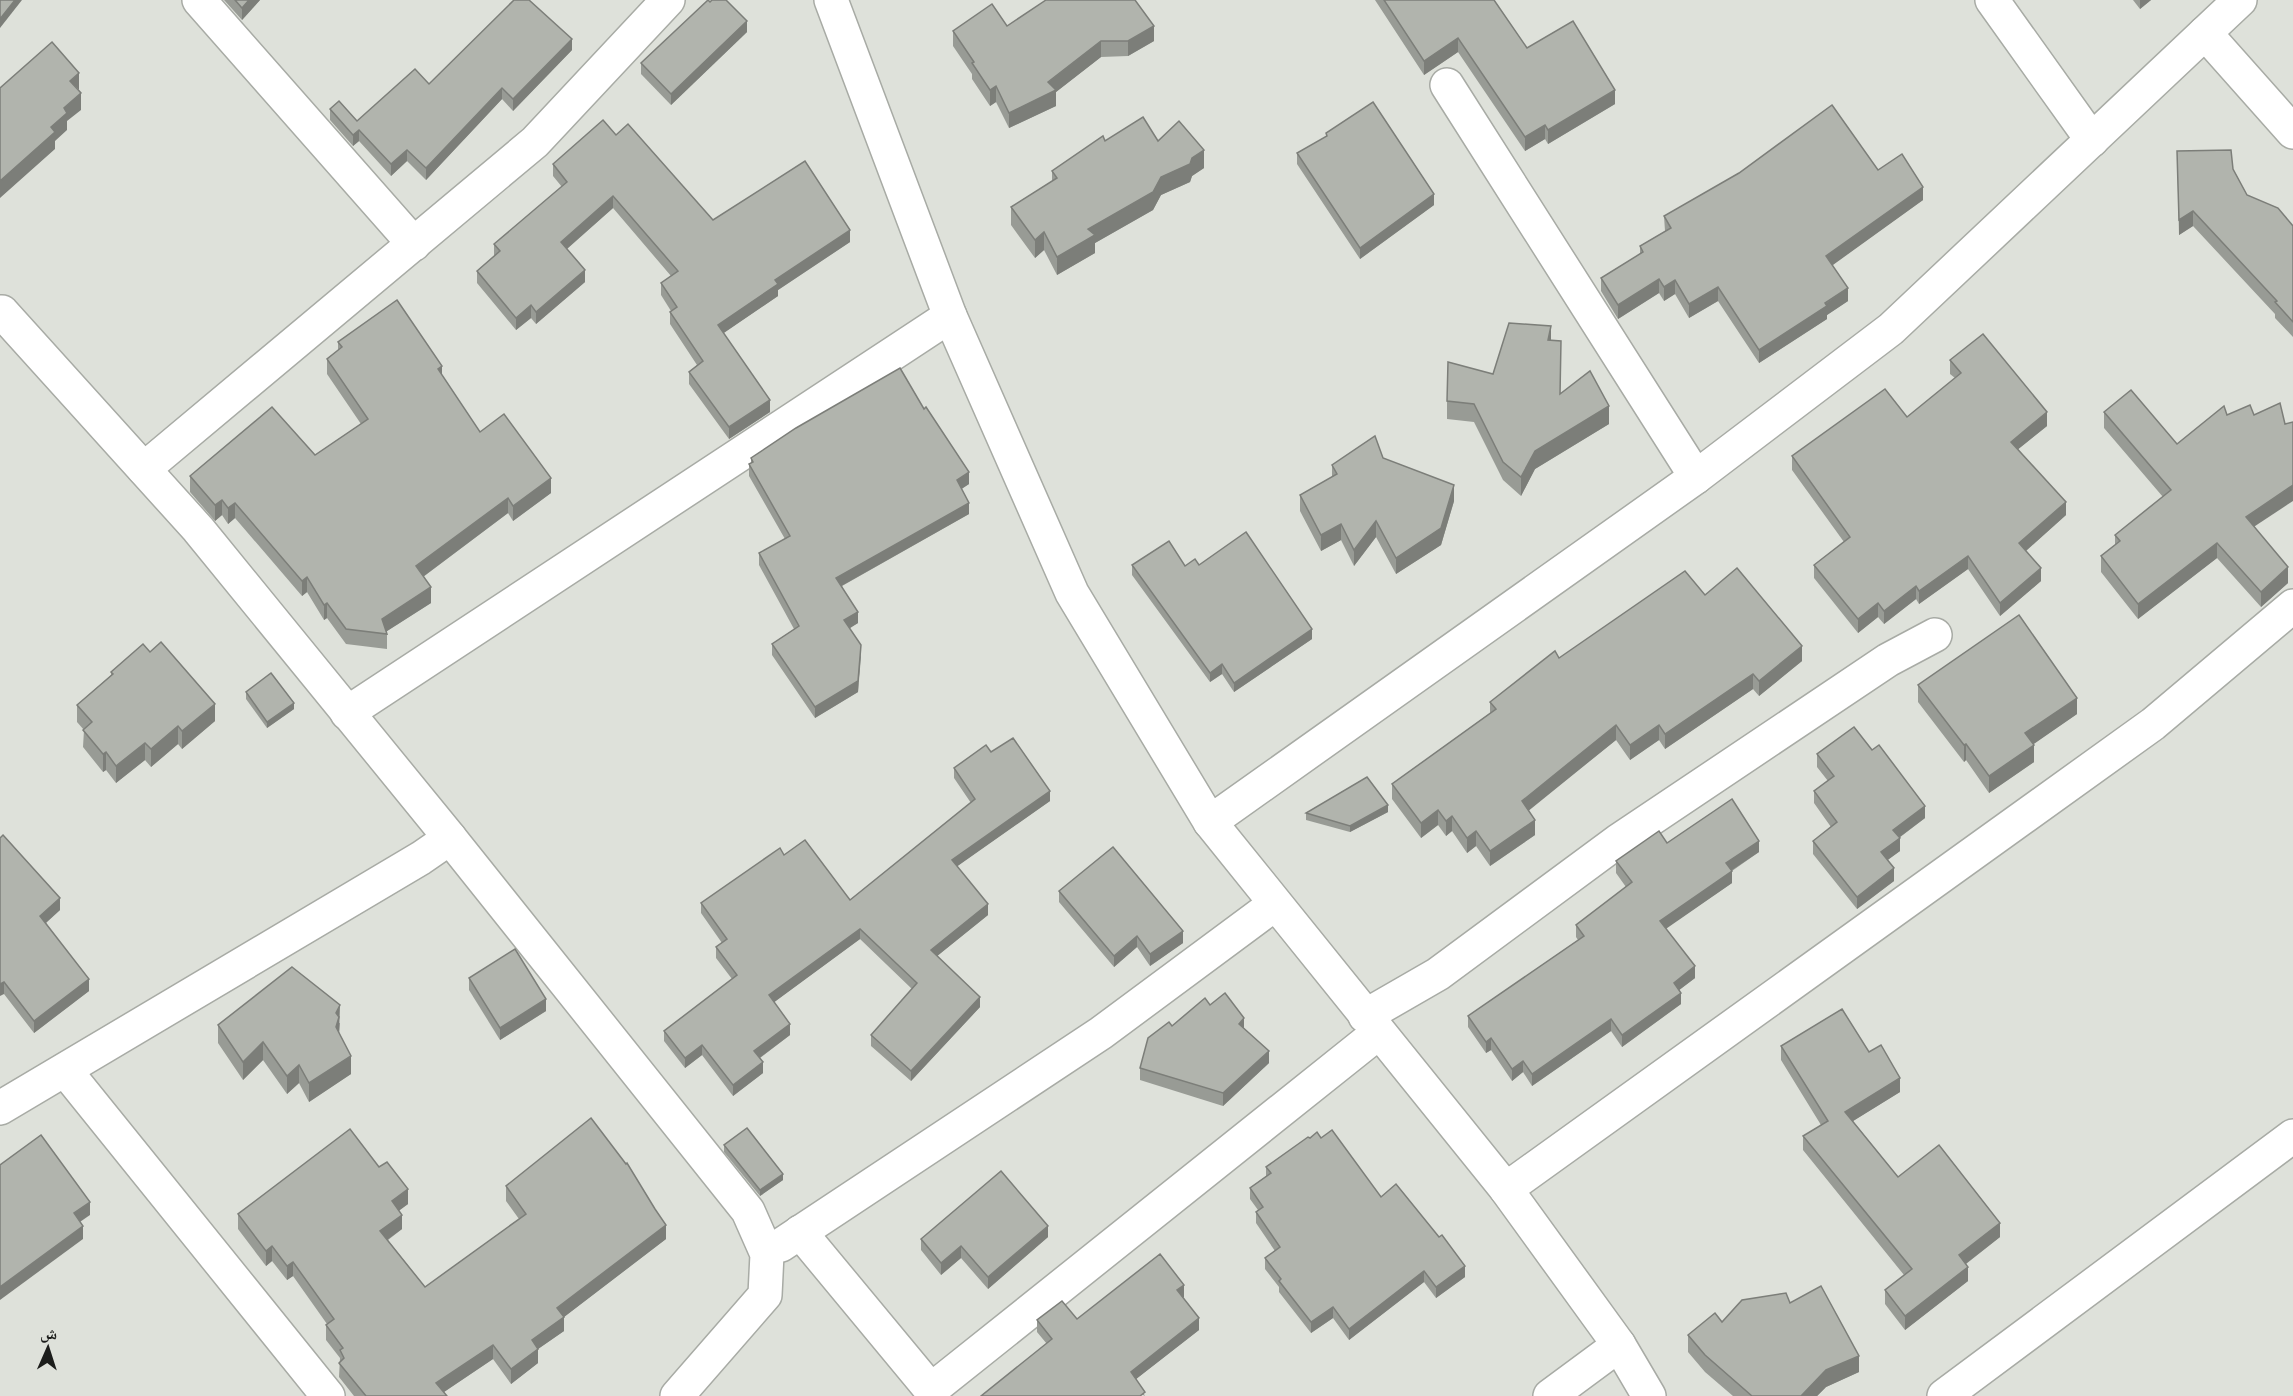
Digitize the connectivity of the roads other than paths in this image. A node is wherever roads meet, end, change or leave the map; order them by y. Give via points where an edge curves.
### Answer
1 (199, 0) edge
2 (668, 0) edge
3 (831, 0) edge
4 (1992, 0) edge
5 (2240, 0) edge
6 (2205, 33) junction
7 (1448, 85) dead end
8 (2293, 132) edge
9 (2092, 140) junction
10 (414, 244) junction
11 (0, 312) edge
12 (950, 316) junction
13 (144, 469) junction
14 (1696, 477) junction
15 (2293, 606) edge
16 (1935, 635) dead end
17 (347, 713) junction
18 (1210, 822) junction
19 (450, 838) junction
20 (1275, 904) junction
21 (1371, 1025) junction
22 (65, 1070) junction
23 (0, 1108) edge
24 (2293, 1136) edge
25 (1506, 1189) junction
26 (800, 1232) junction
27 (767, 1254) junction
28 (1619, 1346) junction
29 (932, 1393) edge
30 (328, 1396) edge
31 (677, 1396) edge
32 (1550, 1396) edge
33 (1649, 1396) edge
34 (1944, 1396) edge

1 - 10 street
2 - 10 street via 535,142
3 - 12 street
4 - 9 street
5 - 6 street
6 - 8 street
6 - 9 street
7 - 14 street
9 - 14 street via 1891,329
10 - 13 street
11 - 13 street
12 - 17 street
12 - 18 street via 1072,593
13 - 17 street via 198,529
14 - 18 street
15 - 25 street via 2153,724
16 - 21 street via 1878,667 1618,841
17 - 19 street
18 - 20 street
19 - 22 street
19 - 27 street via 748,1210
20 - 21 street
20 - 26 street via 1101,1033
21 - 25 street
21 - 29 street
22 - 23 street
22 - 30 street
24 - 34 street
25 - 28 street
26 - 27 street
26 - 29 street
27 - 31 street via 765,1295
28 - 32 street
28 - 33 street

